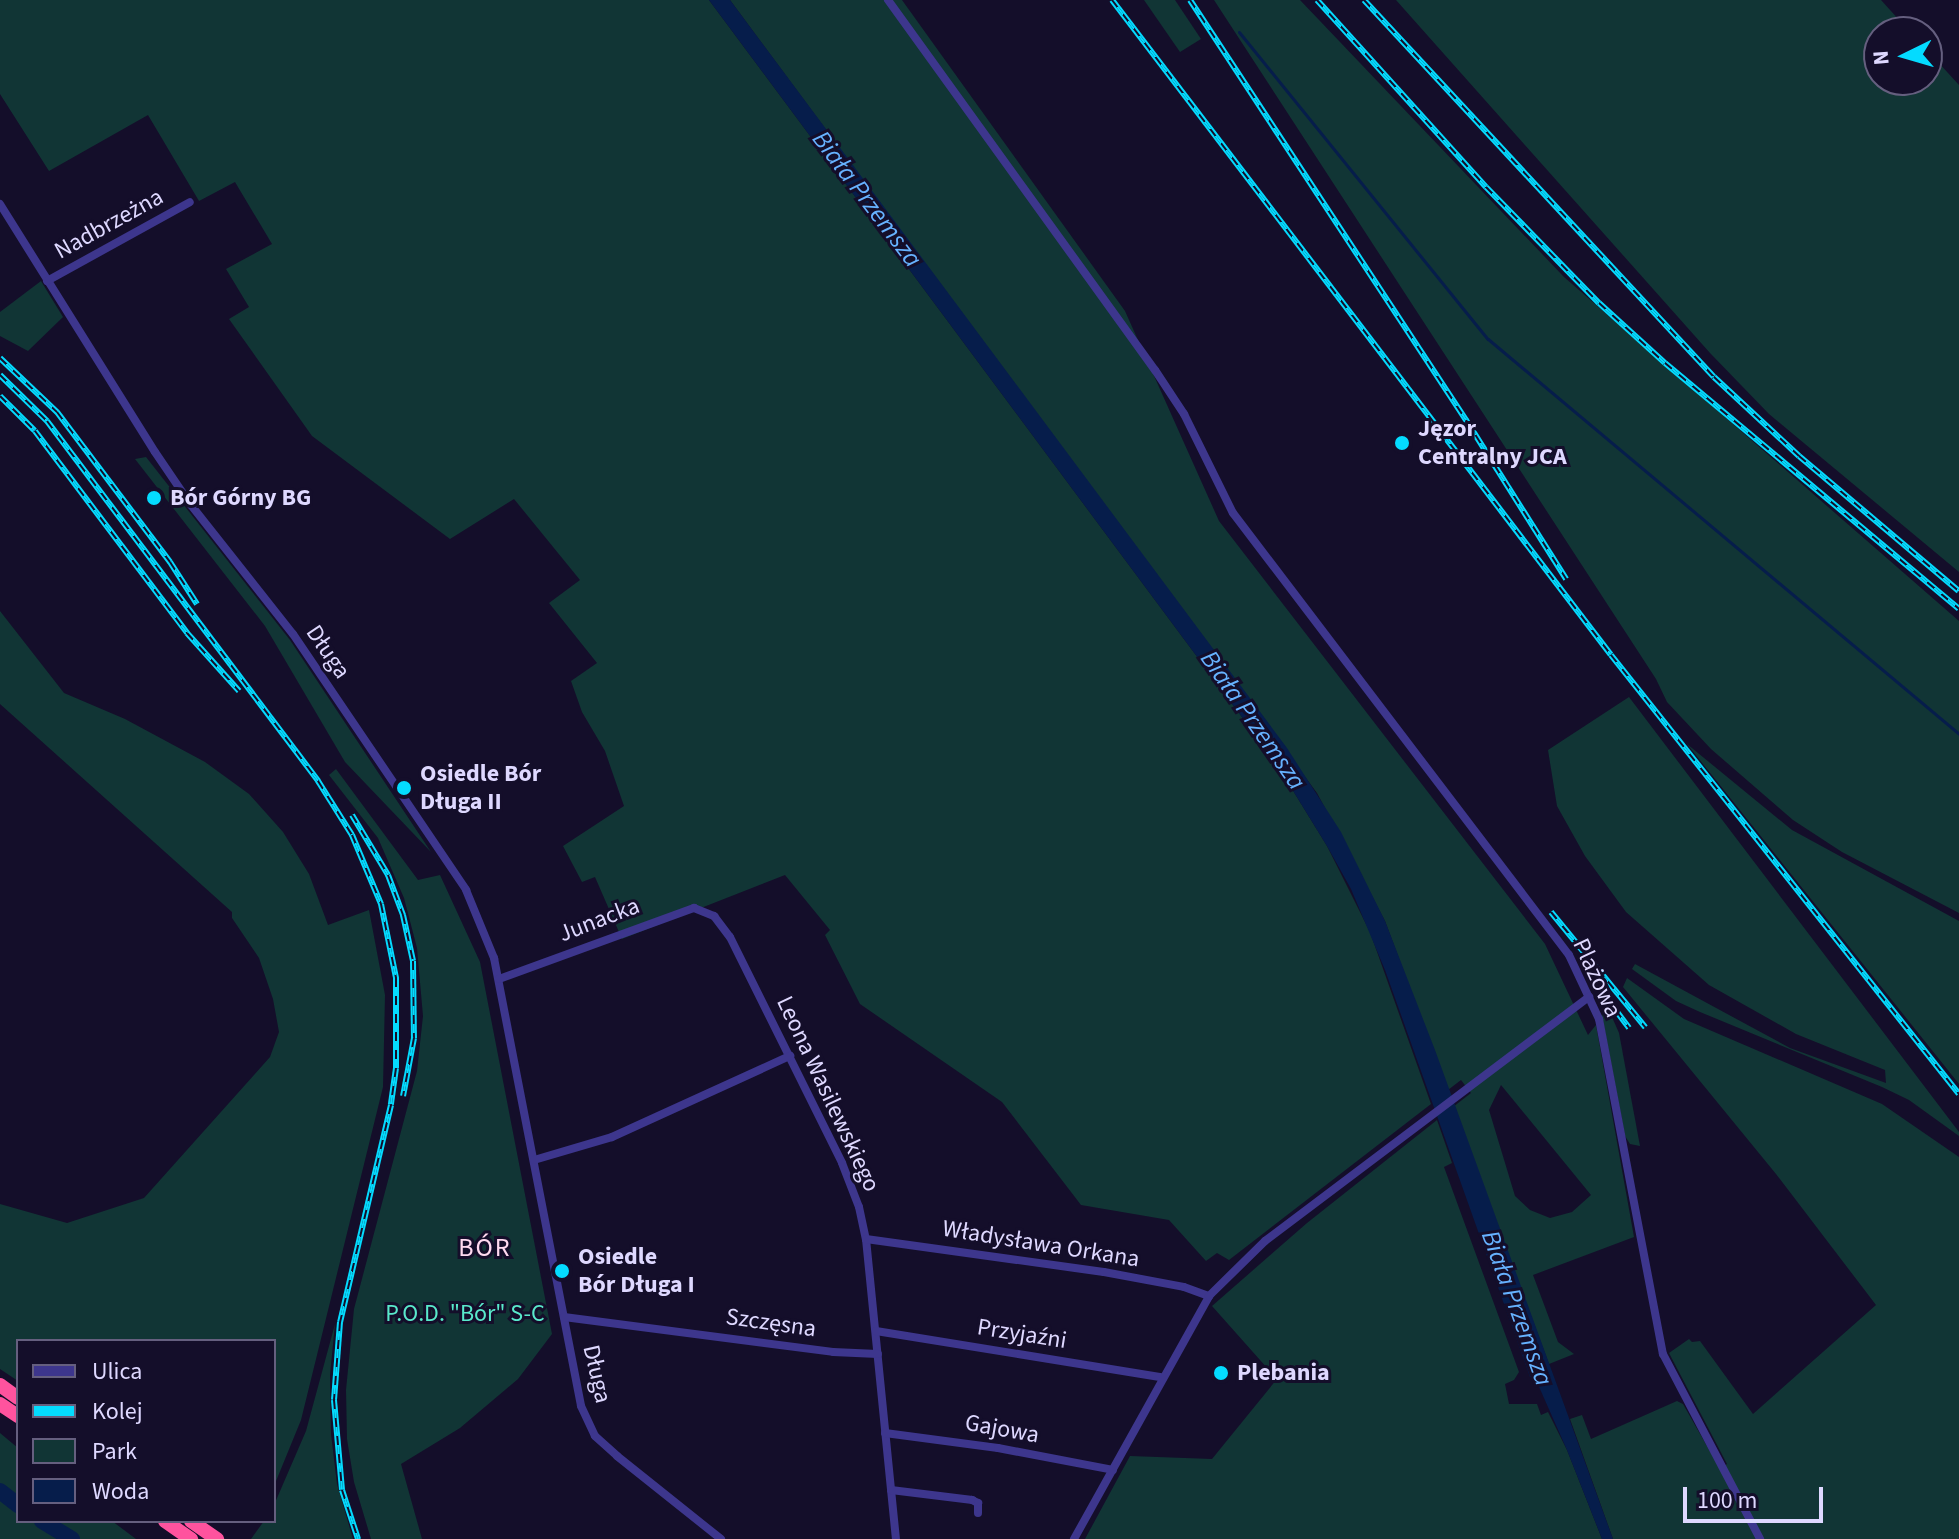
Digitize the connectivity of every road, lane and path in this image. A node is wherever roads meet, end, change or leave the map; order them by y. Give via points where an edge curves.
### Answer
1 (888, 0) edge
2 (190, 202) dead end
3 (0, 204) edge
4 (47, 281) junction
5 (714, 916) joint
6 (499, 979) junction
7 (1589, 997) junction
8 (790, 1056) junction
9 (534, 1160) junction
10 (866, 1239) junction
11 (1209, 1296) junction
12 (564, 1317) junction
13 (876, 1331) junction
14 (878, 1354) junction
15 (1161, 1377) junction
16 (885, 1433) junction
17 (1113, 1470) junction
18 (891, 1490) junction
19 (978, 1513) dead end
20 (168, 1523) edge
21 (194, 1523) edge
22 (185, 1535) edge
23 (217, 1539) edge
24 (721, 1539) edge
25 (896, 1539) edge
26 (1074, 1539) edge
27 (1760, 1539) edge

1 - 7 street, Plażowa via 1155,370 1184,414 1233,513 1524,890 1569,955
2 - 4 street, Nadbrzeżna
3 - 4 street, Długa
4 - 6 street, Długa via 191,505 293,634 466,890
5 - 6 street, Junacka via 694,908 671,914
5 - 8 street, Leona Wasilewskiego via 730,937
6 - 9 street, Długa
7 - 11 street via 1265,1241
7 - 27 street, Plażowa via 1599,1019 1663,1354
8 - 9 street via 612,1137
8 - 10 street, Leona Wasilewskiego via 852,1186
9 - 12 street, Długa
10 - 11 street, Władysława Orkana via 1104,1272
10 - 13 street, Leona Wasilewskiego
11 - 15 street
12 - 14 street, Szczęsna
12 - 24 street, Długa via 581,1406 595,1436
13 - 14 street, Leona Wasilewskiego
13 - 15 street, Przyjaźni
14 - 16 street, Leona Wasilewskiego
15 - 17 street
16 - 17 street, Gajowa
16 - 18 street, Leona Wasilewskiego
17 - 26 street
18 - 19 street via 972,1500 978,1503
18 - 25 street, Leona Wasilewskiego
20 - 22 highway
21 - 23 highway

